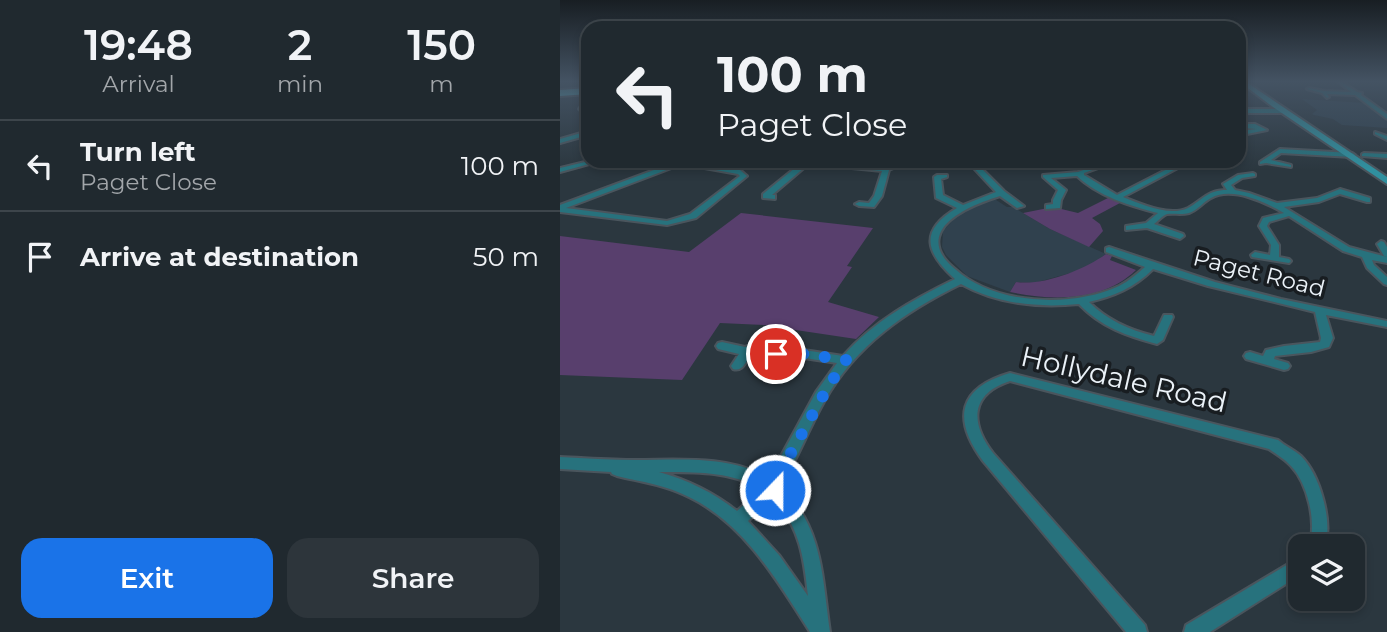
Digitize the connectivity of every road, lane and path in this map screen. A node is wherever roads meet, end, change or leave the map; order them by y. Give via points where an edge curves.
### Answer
1 (1282, 111) edge
2 (1294, 111) edge
3 (1246, 120) edge
4 (1249, 125) dead end
5 (581, 135) edge
6 (560, 141) edge
7 (1352, 155) junction
8 (1364, 155) junction
9 (1387, 156) edge
10 (581, 165) edge
11 (1289, 166) dead end
12 (667, 168) edge
13 (717, 168) edge
14 (797, 168) edge
15 (875, 168) edge
16 (977, 168) edge
17 (1087, 168) edge
18 (1174, 168) edge
19 (886, 169) joint
20 (560, 170) edge
21 (1387, 170) edge
22 (1248, 173) dead end
23 (1080, 174) junction
24 (937, 177) dead end
25 (1387, 181) edge
26 (1231, 191) junction
27 (1001, 193) junction
28 (772, 197) dead end
29 (1118, 197) junction
30 (1367, 200) dead end
31 (859, 204) dead end
32 (1020, 206) dead end
33 (1274, 206) junction
34 (961, 207) junction
35 (1057, 207) dead end
36 (560, 209) edge
37 (1165, 213) junction
38 (1289, 214) junction
39 (1148, 225) junction
40 (1129, 228) dead end
41 (1180, 236) dead end
42 (1381, 244) dead end
43 (1109, 250) dead end
44 (1255, 254) dead end
45 (1387, 254) edge
46 (1366, 256) junction
47 (1274, 258) junction
48 (1387, 260) edge
49 (1286, 261) dead end
50 (1151, 266) junction
51 (961, 280) junction
52 (1387, 282) edge
53 (1081, 300) junction
54 (1320, 310) junction
55 (1168, 317) dead end
56 (1387, 324) edge
57 (722, 346) dead end
58 (748, 350) junction
59 (1250, 356) dead end
60 (846, 360) junction
61 (1267, 361) junction
62 (737, 366) dead end
63 (1284, 366) dead end
64 (560, 463) edge
65 (597, 466) junction
66 (772, 487) junction
67 (738, 520) junction
68 (1320, 534) edge
69 (1288, 573) edge
70 (821, 632) edge
71 (1138, 632) edge
72 (1193, 632) edge

1 - 7 main road
2 - 8 main road
3 - 4 street
5 - 6 street
7 - 8 main road
7 - 11 street via 1318,158 1280,151 1264,162
7 - 25 main road
8 - 9 street
8 - 21 main road
10 - 20 street
12 - 36 street
13 - 36 street via 744,176 693,216 667,223
14 - 28 street via 766,196
15 - 19 street
16 - 27 street
17 - 23 street
18 - 29 street
19 - 31 street via 878,196 871,205
22 - 26 street via 1227,184
23 - 29 street via 1086,182
23 - 35 street via 1042,175 1062,190
24 - 34 street via 939,196
26 - 33 street
26 - 37 street via 1210,194 1186,212
27 - 32 street
27 - 34 street
29 - 37 street
30 - 33 street via 1336,190 1319,200
33 - 38 street
34 - 51 street via 940,224 935,239 939,257
37 - 39 street
38 - 46 street
38 - 47 street via 1266,220 1263,226 1275,245
39 - 40 street
39 - 41 street
42 - 45 street
43 - 50 street, Paget Road via 1119,258
44 - 47 street
46 - 48 street
46 - 52 street
47 - 49 street
50 - 53 street via 1121,290
50 - 54 street, Paget Road
51 - 53 street via 1027,301
51 - 60 street via 895,316
53 - 55 street via 1111,326 1157,345
54 - 56 street, Paget Road
54 - 61 street via 1325,344 1314,349 1278,350 1270,353
57 - 58 street
58 - 60 street
58 - 62 street
59 - 61 street
60 - 66 street
61 - 63 street
64 - 65 street
65 - 66 street via 715,466
65 - 67 street via 670,482
66 - 67 street
66 - 70 street via 792,505 803,529
67 - 70 street via 776,564
68 - 71 street, Hollydale Road via 1312,488 1296,461 1273,444 1010,377 986,384 971,414 976,440
69 - 72 street

